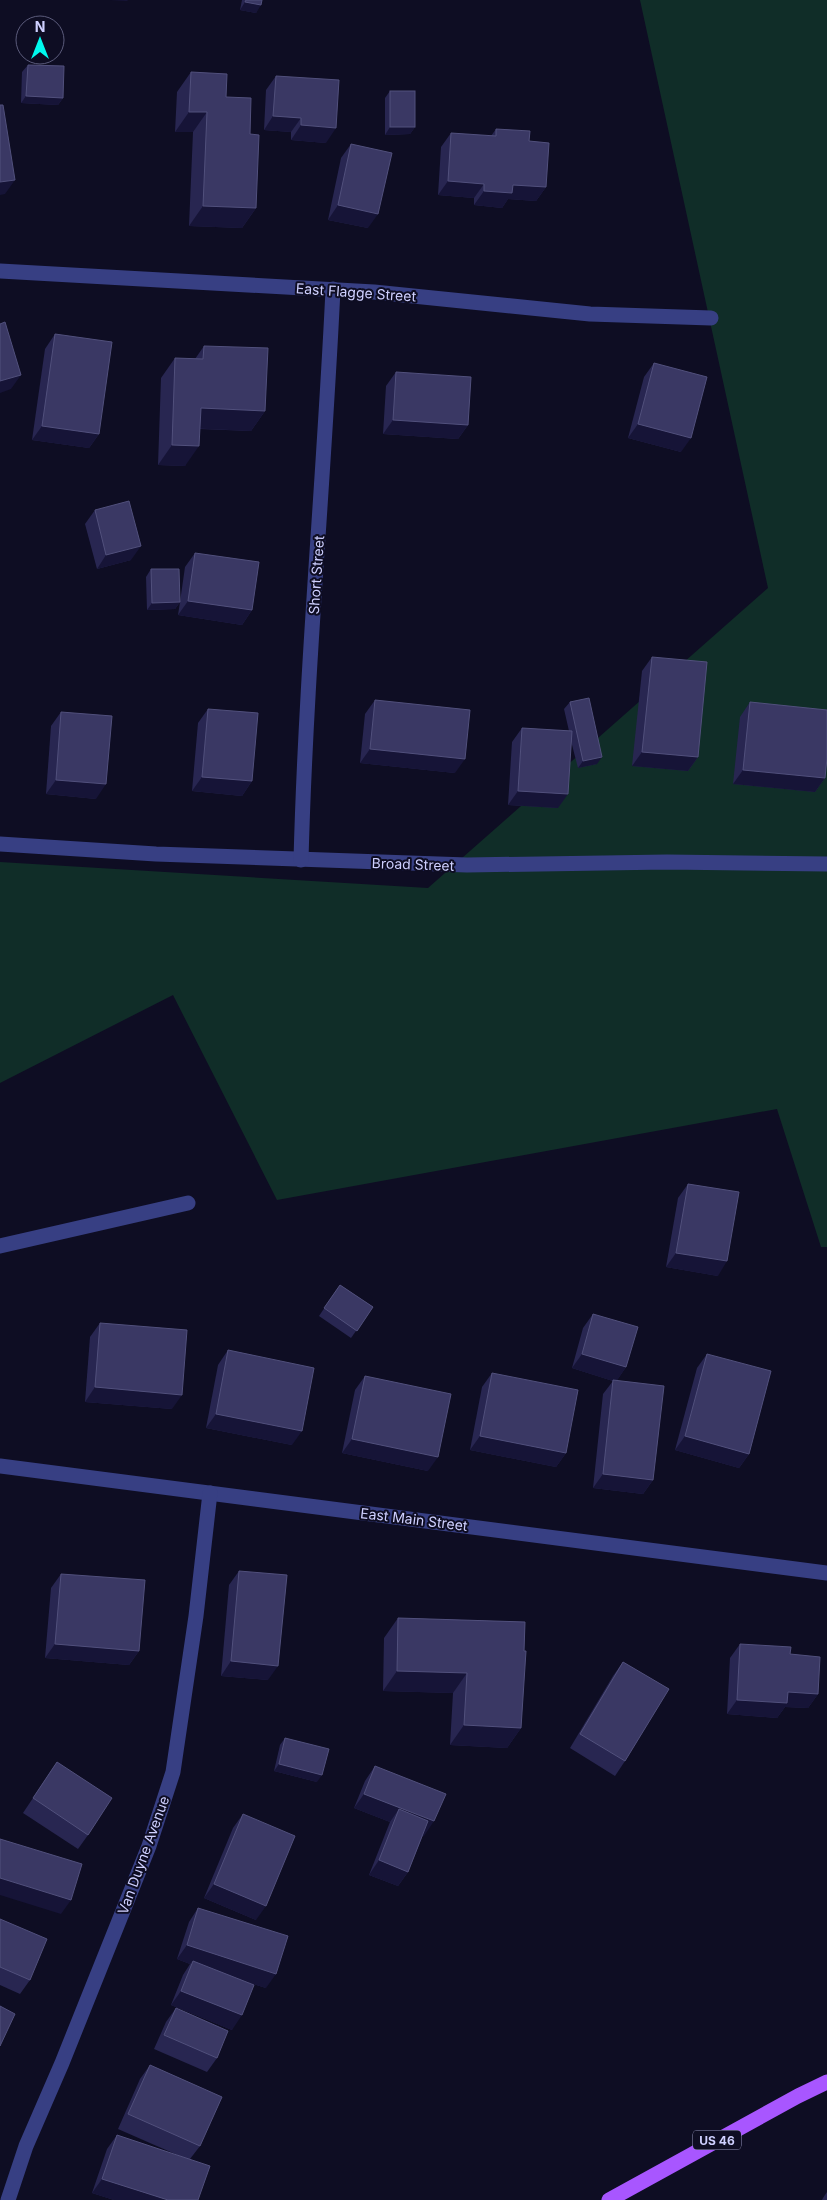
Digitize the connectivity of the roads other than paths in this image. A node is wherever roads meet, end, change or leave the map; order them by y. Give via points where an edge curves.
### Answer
1 (0, 271) edge
2 (333, 289) junction
3 (711, 318) dead end
4 (0, 844) edge
5 (301, 860) junction
6 (827, 864) edge
7 (188, 1204) dead end
8 (0, 1246) edge
9 (0, 1466) edge
10 (210, 1493) junction
11 (827, 1573) edge
12 (827, 2082) edge
13 (8, 2200) edge
14 (609, 2200) edge

1 - 2 street, East Flagge Street
2 - 3 street, East Flagge Street via 590,314
2 - 5 street, Short Street via 304,758
4 - 5 street, Broad Street
5 - 6 street, Broad Street via 467,865
7 - 8 street
9 - 10 street, East Main Street
10 - 11 street, East Main Street
10 - 13 street, Van Duyne Avenue via 173,1772 148,1846 26,2146
12 - 14 main road, US 46

